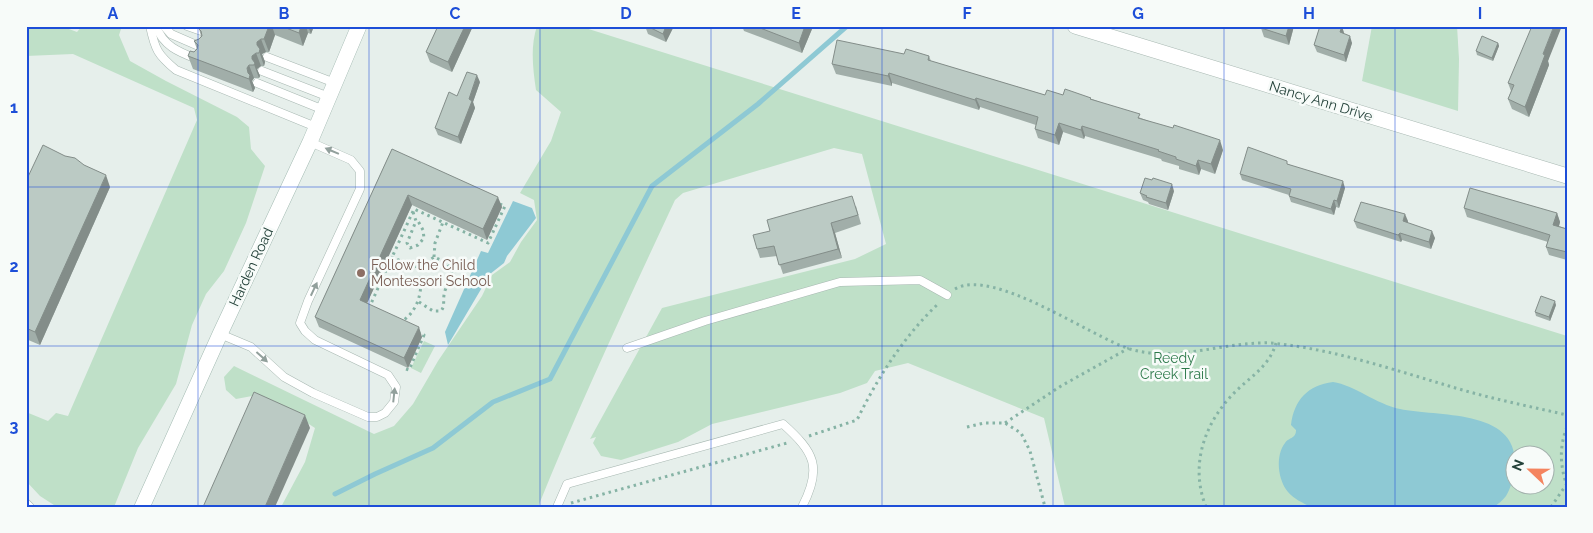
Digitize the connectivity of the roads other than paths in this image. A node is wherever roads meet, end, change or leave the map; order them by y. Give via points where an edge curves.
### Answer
1 (150, 26) edge
2 (156, 26) edge
3 (164, 26) edge
4 (188, 26) edge
5 (359, 26) edge
6 (1075, 26) edge
7 (206, 34) edge
8 (201, 47) edge
9 (267, 57) dead end
10 (197, 59) edge
11 (262, 71) dead end
12 (257, 83) dead end
13 (329, 97) junction
14 (316, 127) junction
15 (310, 142) junction
16 (1566, 175) edge
17 (947, 295) road end
18 (220, 334) junction
19 (627, 348) dead end
20 (26, 503) edge
21 (559, 506) edge
22 (30, 507) edge
23 (142, 507) edge
24 (802, 507) edge

1 - 14 lane via 161,57 176,70
2 - 10 lane via 174,50
3 - 8 lane via 171,34
4 - 7 lane
5 - 13 street, Harden Road
6 - 16 street, Nancy Ann Drive
9 - 13 lane
11 - 13 lane
12 - 13 lane
13 - 14 street, Harden Road
14 - 15 street, Harden Road
15 - 18 street, Harden Road
18 -> 15 lane via 251,347 284,377 355,412 376,418 394,402 396,387 388,376 315,340 300,323 360,189 360,171 351,160
17 - 19 lane via 920,280 840,282 705,321
18 - 23 street, Harden Road
20 - 22 lane
21 - 24 lane via 567,484 783,424 807,448 814,468

